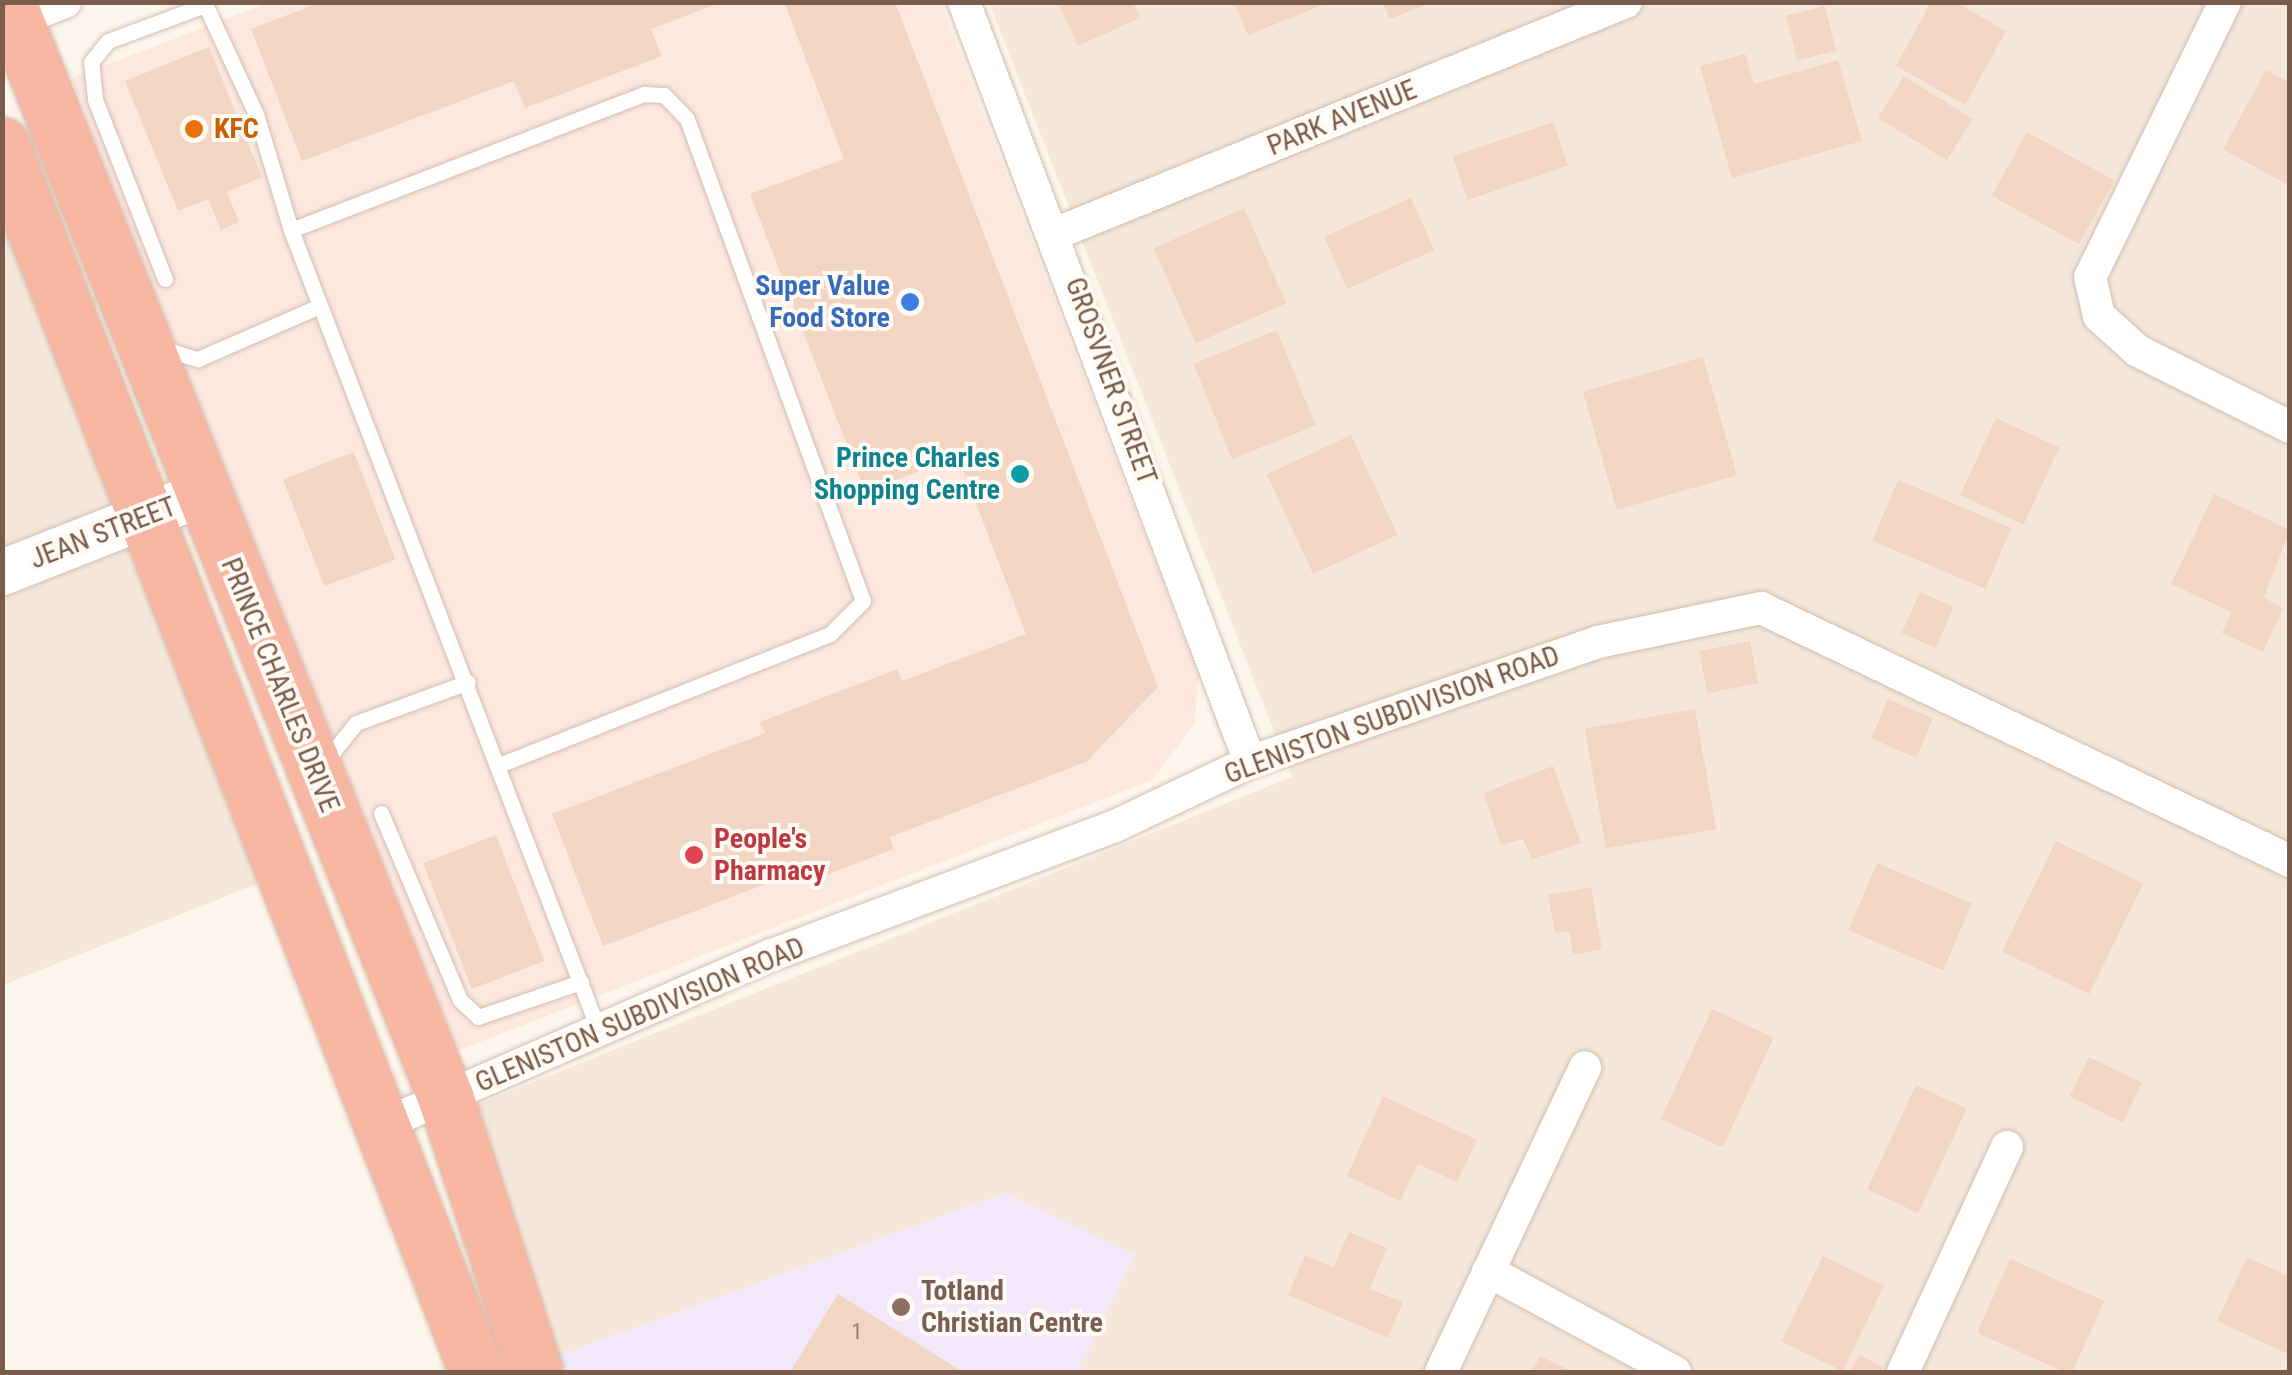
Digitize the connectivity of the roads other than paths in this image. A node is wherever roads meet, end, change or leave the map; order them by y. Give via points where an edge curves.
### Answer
1 (964, 2) edge
2 (1626, 2) edge
3 (2225, 2) edge
4 (205, 4) edge
5 (30, 9) edge
6 (2, 145) edge
7 (291, 230) junction
8 (1057, 233) junction
9 (149, 300) junction
10 (320, 306) junction
11 (2290, 427) edge
12 (203, 493) junction
13 (142, 520) junction
14 (2, 572) edge
15 (468, 682) junction
16 (1250, 762) junction
17 (499, 765) junction
18 (327, 802) junction
19 (381, 814) dead end
20 (2290, 861) edge
21 (581, 982) junction
22 (600, 1034) junction
23 (1585, 1067) dead end
24 (446, 1099) junction
25 (382, 1125) junction
26 (2007, 1146) dead end
27 (1488, 1271) junction
28 (477, 1372) edge
29 (535, 1372) edge
30 (1441, 1372) edge
31 (1675, 1372) edge
32 (1902, 1372) edge

1 - 8 street, GROSVNER STREET
2 - 8 street, PARK AVENUE
3 - 11 street via 2090,277 2099,316 2138,351
4 - 7 lane via 256,114
4 - 9 lane via 108,41 91,62
5 - 9 highway, PRINCE CHARLES DRIVE
6 - 13 highway
7 - 10 lane
7 - 17 lane via 644,94 664,96 687,119 863,601 830,634
8 - 16 street, GROSVNER STREET
9 - 10 lane via 157,346 198,358
9 - 12 highway, PRINCE CHARLES DRIVE
10 - 15 lane
12 - 13 street, JEAN STREET
12 - 18 highway, PRINCE CHARLES DRIVE
13 - 14 street, JEAN STREET
13 - 25 highway
15 - 17 lane
15 - 18 lane via 356,724 333,742
16 - 20 street, GLENISTON SUBDIVISION ROAD via 1598,642 1761,608
16 - 22 street, GLENISTON SUBDIVISION ROAD via 1113,827 772,955
17 - 21 lane
18 - 24 highway, PRINCE CHARLES DRIVE
19 - 21 lane via 460,1000 478,1017
21 - 22 lane
22 - 24 street, GLENISTON SUBDIVISION ROAD
23 - 27 street
24 - 25 street, GLENISTON SUBDIVISION ROAD
24 - 29 highway, PRINCE CHARLES DRIVE
25 - 28 highway
26 - 32 street
27 - 30 street
27 - 31 street

